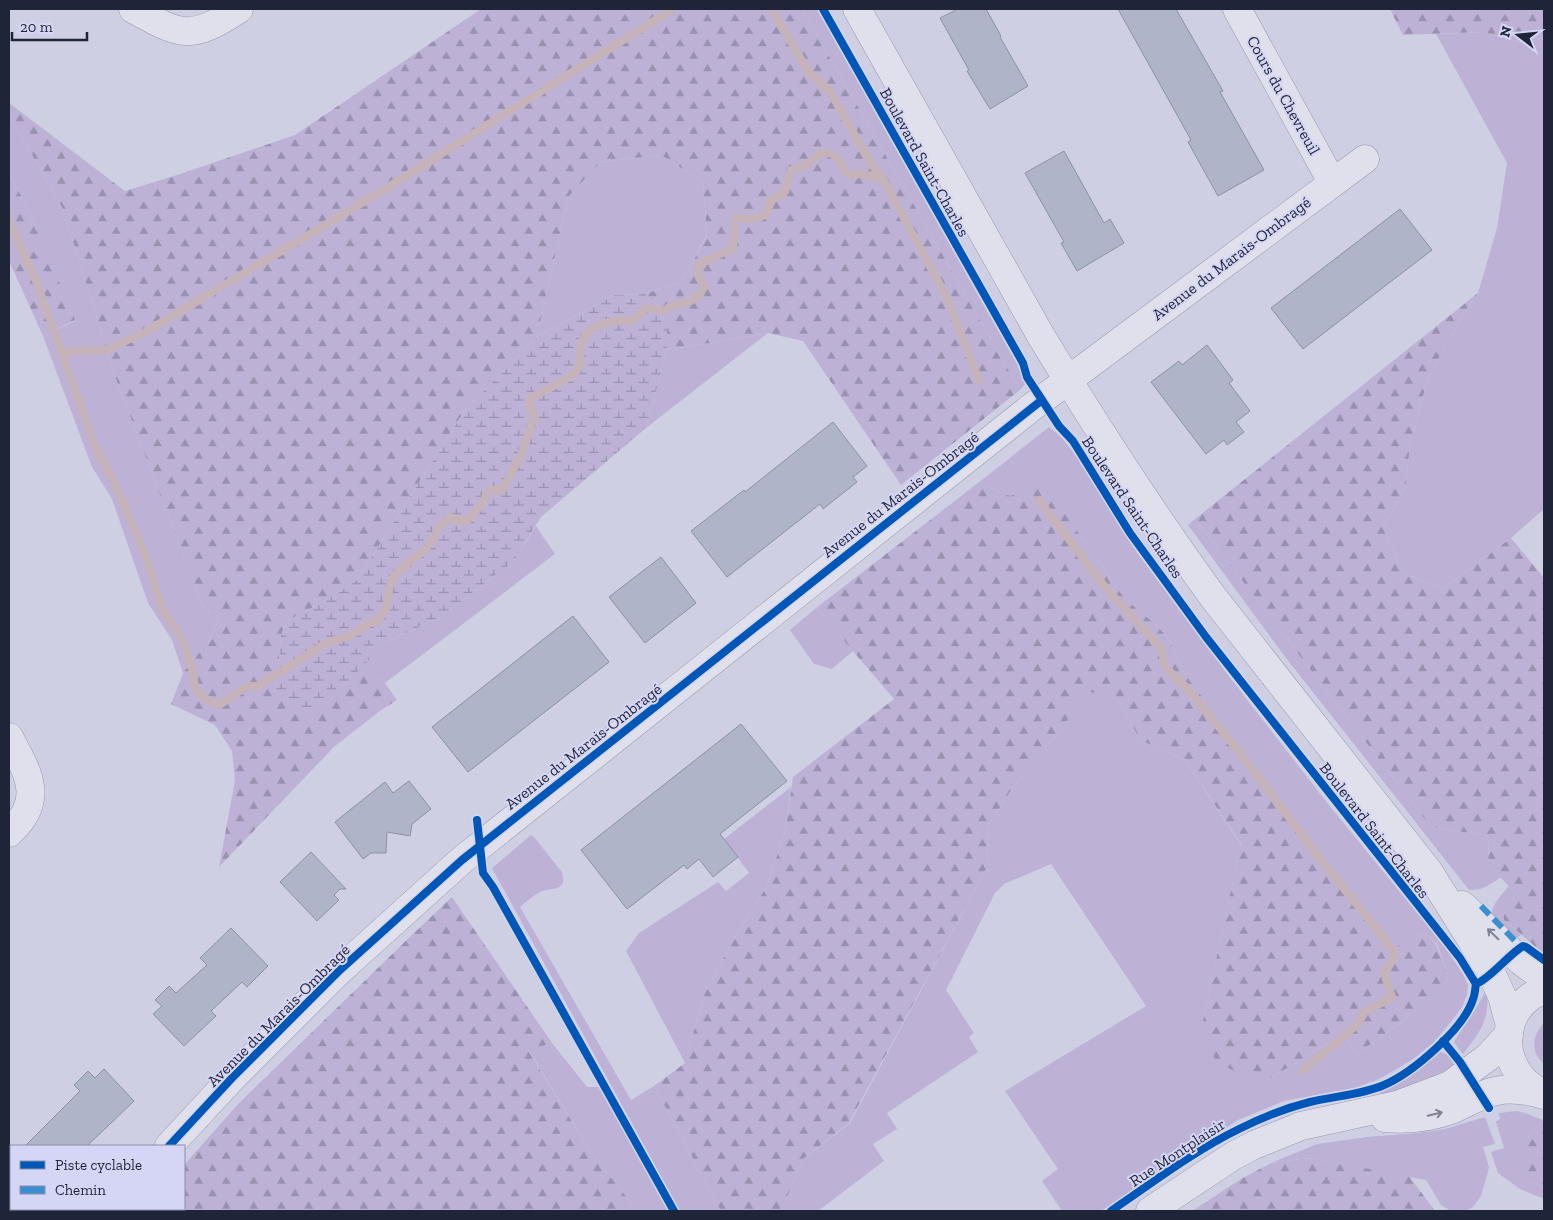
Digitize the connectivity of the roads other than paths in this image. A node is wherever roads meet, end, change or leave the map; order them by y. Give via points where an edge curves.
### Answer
1 (133, 9) edge
2 (239, 9) edge
3 (857, 9) edge
4 (1237, 9) edge
5 (1365, 159) dead end
6 (1332, 182) junction
7 (1068, 380) junction
8 (9, 737) edge
9 (9, 833) edge
10 (1429, 872) junction
11 (1544, 978) edge
12 (1544, 990) edge
13 (1509, 1030) junction
14 (1544, 1094) edge
15 (1352, 1116) junction
16 (170, 1145) edge
17 (1150, 1211) edge

1 - 2 street via 163,25 188,32 219,22
3 - 7 street, Boulevard Saint-Charles
4 - 6 street, Cours du Chevreuil
5 - 6 street, Avenue du Marais-Ombragé
6 - 7 street, Avenue du Marais-Ombragé
7 - 10 street, Boulevard Saint-Charles via 1213,597
7 - 16 street, Avenue du Marais-Ombragé via 462,860 340,970
8 - 9 street via 25,769 31,793 21,820
11 -> 10 street, Boulevard Saint-Charles via 1522,962
10 - 13 street, Boulevard Saint-Charles via 1485,960 1502,996
12 - 13 street, Rue Montplaisir via 1530,997 1517,1011
13 - 14 street, Boulevard Saint-Charles via 1508,1052 1513,1066 1521,1078
13 - 15 street, Rue Montplaisir via 1488,1057 1450,1085 1397,1105
15 -> 14 street, Rue Montplaisir via 1393,1119 1430,1115 1503,1089
15 - 17 street, Rue Montplaisir via 1301,1126 1254,1145 1225,1160

